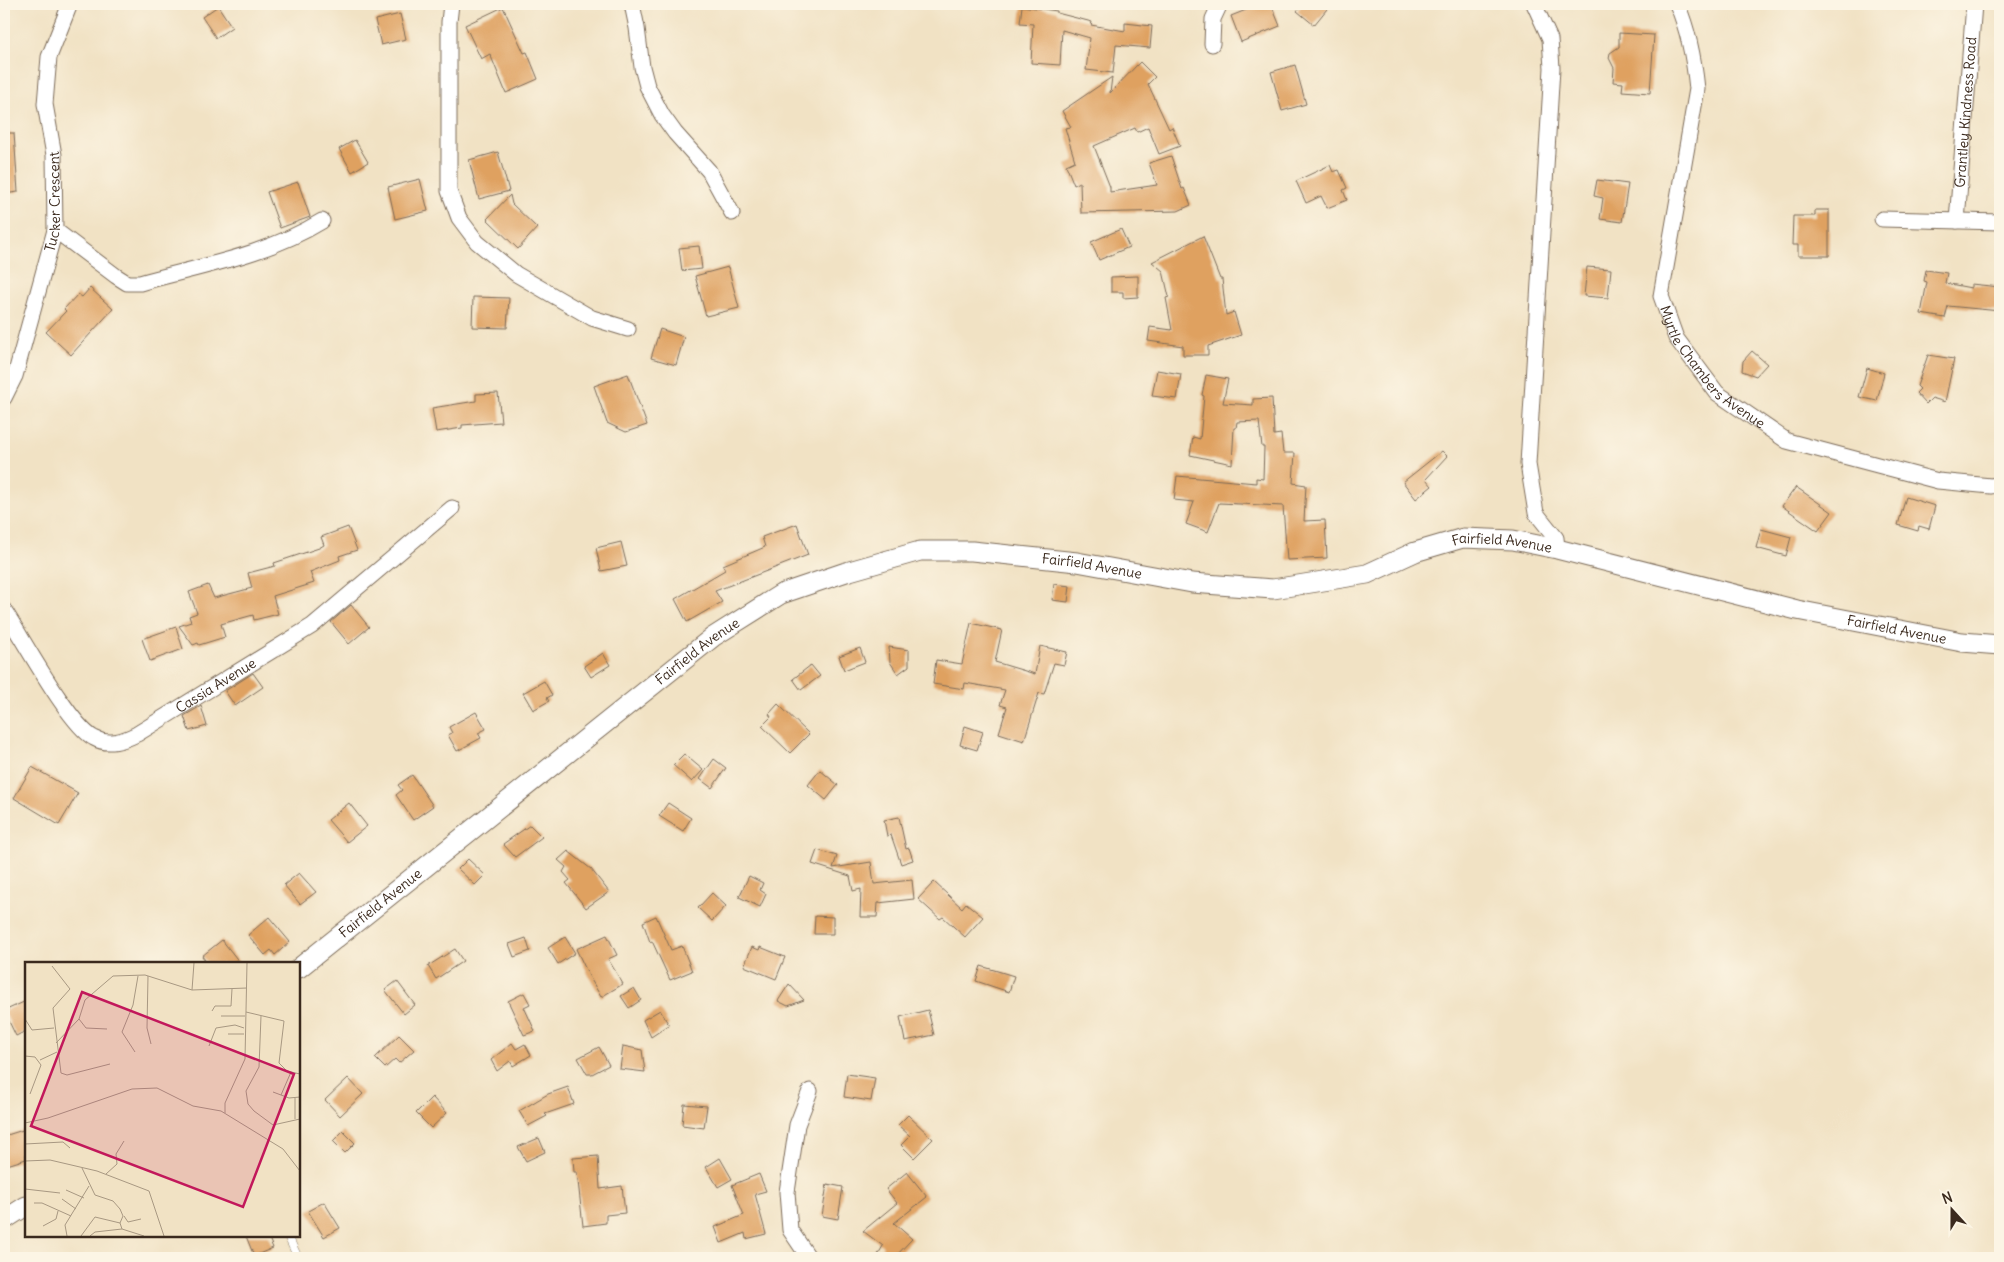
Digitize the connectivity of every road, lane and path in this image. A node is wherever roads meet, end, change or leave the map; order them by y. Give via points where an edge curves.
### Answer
1 (70, 4) edge
2 (451, 4) edge
3 (632, 4) edge
4 (1220, 4) edge
5 (1534, 4) edge
6 (1677, 4) edge
7 (1974, 4) edge
8 (1212, 44) dead end
9 (732, 213) dead end
10 (1882, 219) dead end
11 (322, 221) dead end
12 (1957, 221) junction
13 (2000, 222) edge
14 (55, 230) junction
15 (628, 329) dead end
16 (4, 398) edge
17 (2000, 484) edge
18 (452, 508) dead end
19 (1556, 548) junction
20 (4, 610) edge
21 (2000, 645) edge
22 (300, 967) edge
23 (810, 1092) dead end
24 (25, 1207) edge
25 (4, 1220) edge
26 (288, 1237) edge
27 (298, 1258) edge
28 (809, 1258) edge

1 - 14 street, Tucker Crescent via 49,57 45,104 54,155
2 - 15 street via 449,191 459,218 477,242 516,274 592,318
3 - 9 street via 647,86 675,133 709,171
4 - 8 street via 1213,19
5 - 19 street via 1550,39 1552,68 1528,464 1536,513 1556,538
6 - 17 street, Myrtle Chambers Avenue via 1693,56 1697,89 1661,296 1676,338 1717,393 1787,441 1938,481
7 - 12 street, Grantley Kindness Road
10 - 12 street
11 - 14 street via 264,249 140,283 127,282 116,276
12 - 13 street
14 - 16 street, Tucker Crescent via 15,376
18 - 20 street, Cassia Avenue via 312,626 124,741 109,742 82,730
19 - 21 street, Fairfield Avenue via 1797,610 1962,642
19 - 22 street, Fairfield Avenue via 1513,540 1463,538 1415,552 1367,574 1273,589 1192,583 1077,562 972,551 920,550 846,572 781,594 713,637
23 - 28 street via 796,1125 787,1192 790,1230
24 - 25 street
26 - 27 lane

